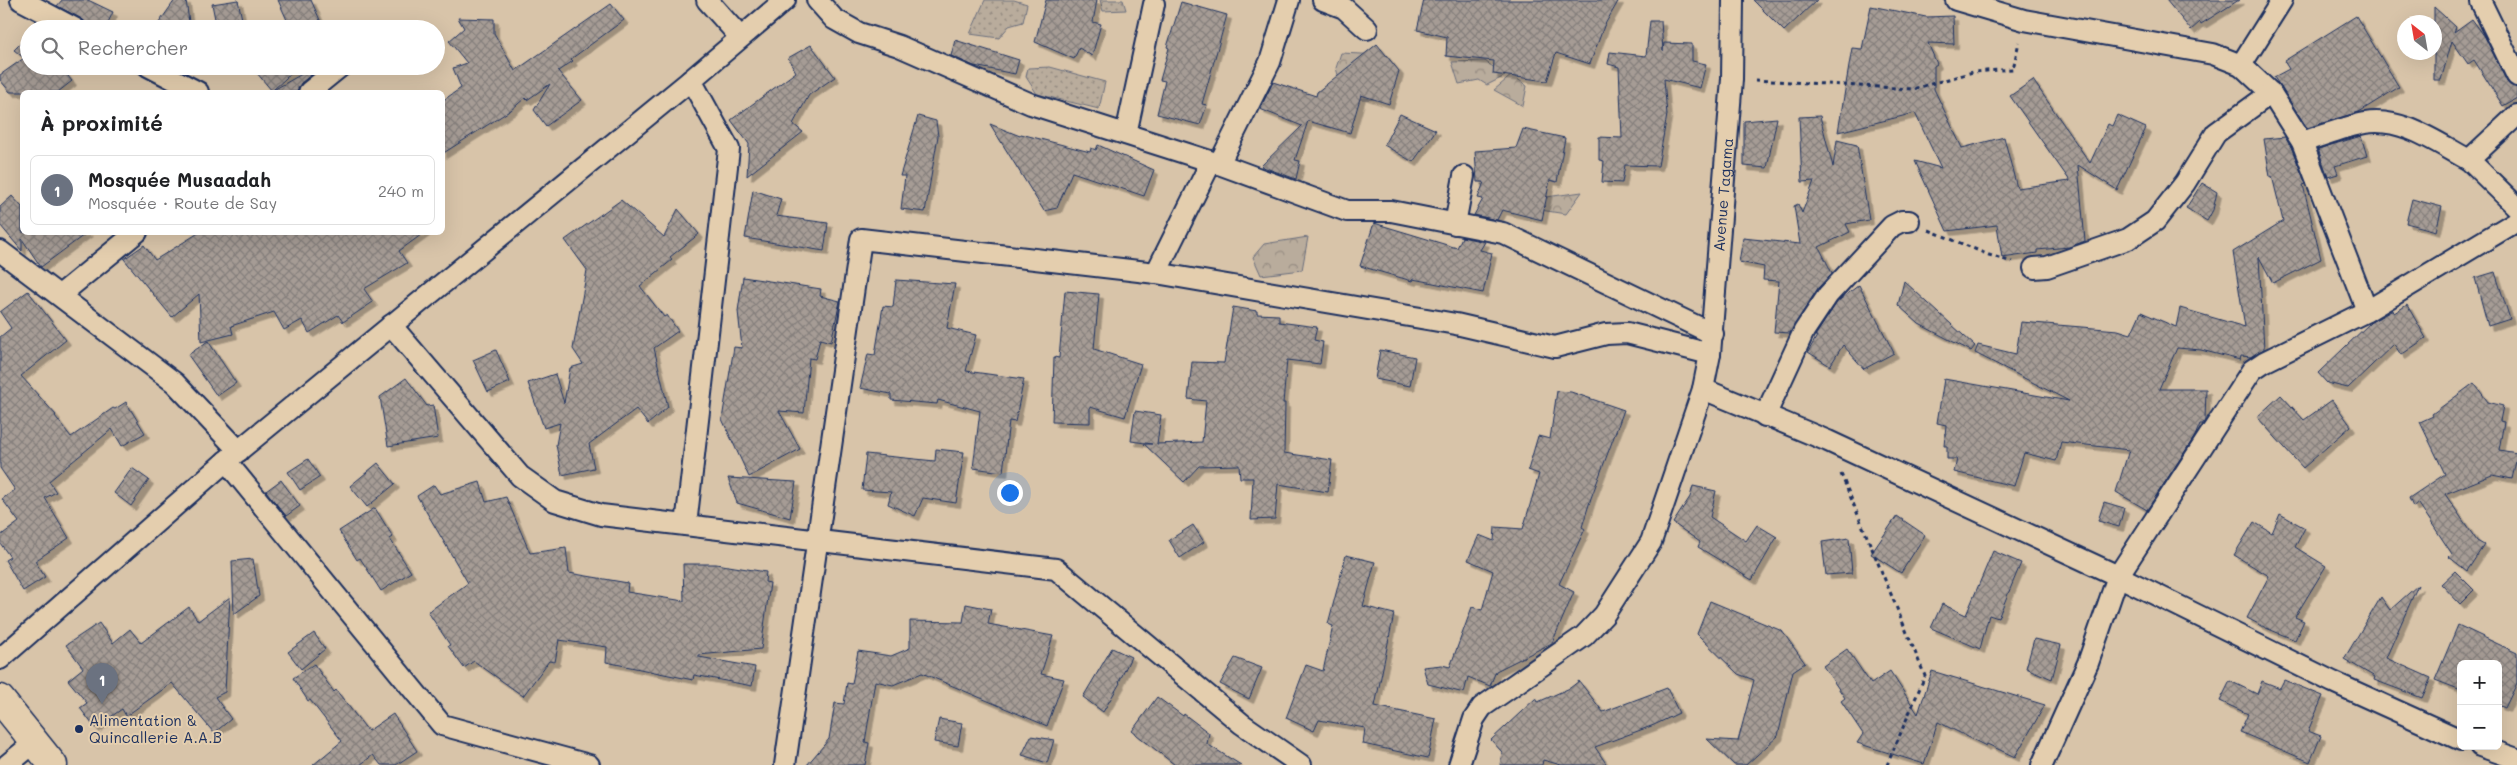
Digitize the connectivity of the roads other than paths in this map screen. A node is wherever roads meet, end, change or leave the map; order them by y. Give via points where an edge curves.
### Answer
1 (20, 0) edge
2 (707, 0) edge
3 (785, 0) edge
4 (817, 0) edge
5 (1289, 0) edge
6 (1323, 0) edge
7 (1732, 0) edge
8 (1956, 0) edge
9 (2282, 0) edge
10 (2481, 1) edge
11 (1154, 4) dead end
12 (59, 20) edge
13 (1367, 29) dead end
14 (740, 37) junction
15 (2241, 65) junction
16 (165, 75) edge
17 (330, 75) edge
18 (2517, 76) edge
19 (691, 80) junction
20 (194, 90) edge
21 (311, 90) edge
22 (2271, 93) junction
23 (2517, 115) edge
24 (1126, 134) junction
25 (2302, 142) junction
26 (2469, 160) junction
27 (1215, 163) junction
28 (1464, 176) dead end
29 (2517, 207) edge
30 (1909, 221) road end
31 (2517, 221) edge
32 (1455, 224) junction
33 (133, 235) edge
34 (0, 251) edge
35 (2034, 268) road end
36 (1156, 273) junction
37 (60, 295) junction
38 (2367, 311) junction
39 (392, 325) junction
40 (1713, 334) junction
41 (1710, 354) junction
42 (1703, 389) junction
43 (1765, 416) junction
44 (232, 456) junction
45 (686, 525) junction
46 (817, 541) junction
47 (2118, 576) junction
48 (0, 659) edge
49 (0, 698) edge
50 (2457, 738) edge
51 (35, 742) junction
52 (2491, 750) edge
53 (2517, 759) edge
54 (7, 765) edge
55 (53, 765) edge
56 (589, 765) edge
57 (785, 765) edge
58 (1301, 765) edge
59 (1459, 765) edge
60 (2042, 765) edge

1 - 12 street
2 - 14 street
3 - 14 street
4 - 24 street via 834,19 859,33 899,46 1031,104
5 - 27 street via 1270,62
6 - 13 street via 1344,8
7 - 40 street, Avenue Tagama via 1732,79
8 - 15 street via 2024,20 2213,54
9 - 15 street
10 - 18 street
11 - 24 street
14 - 19 street
15 - 22 street
16 - 20 street
17 - 21 street
19 - 39 street
19 - 45 street via 729,148
22 - 25 street
22 - 35 street via 2216,133 2185,183 2154,221 2128,239 2047,267
23 - 26 street
24 - 27 street
25 - 26 street via 2366,122 2381,123 2423,134
25 - 38 street
26 - 29 street
27 - 32 street via 1347,211 1391,211
27 - 36 street
28 - 32 street
30 - 43 street via 1892,226 1828,295 1804,331
31 - 38 street
32 - 40 street via 1503,233
33 - 37 street
34 - 37 street
36 - 41 street via 1456,324 1555,347 1606,334 1627,333
36 - 46 street via 861,239
37 - 44 street via 175,384
38 - 47 street via 2252,370
39 - 44 street
39 - 45 street via 520,476 555,501 601,515
40 - 41 street, Avenue Tagama
41 - 42 street, Avenue Tagama
42 - 43 street
42 - 59 street, Avenue Tagama via 1651,542 1609,607 1584,636 1482,707 1474,719
43 - 47 street via 1828,441
44 - 48 street
44 - 56 street via 442,725
45 - 46 street
46 - 57 street
46 - 58 street via 1056,569 1242,724
47 - 50 street via 2333,682
47 - 60 street via 2088,663
49 - 51 main road
51 - 54 street
51 - 55 main road
52 - 53 street

